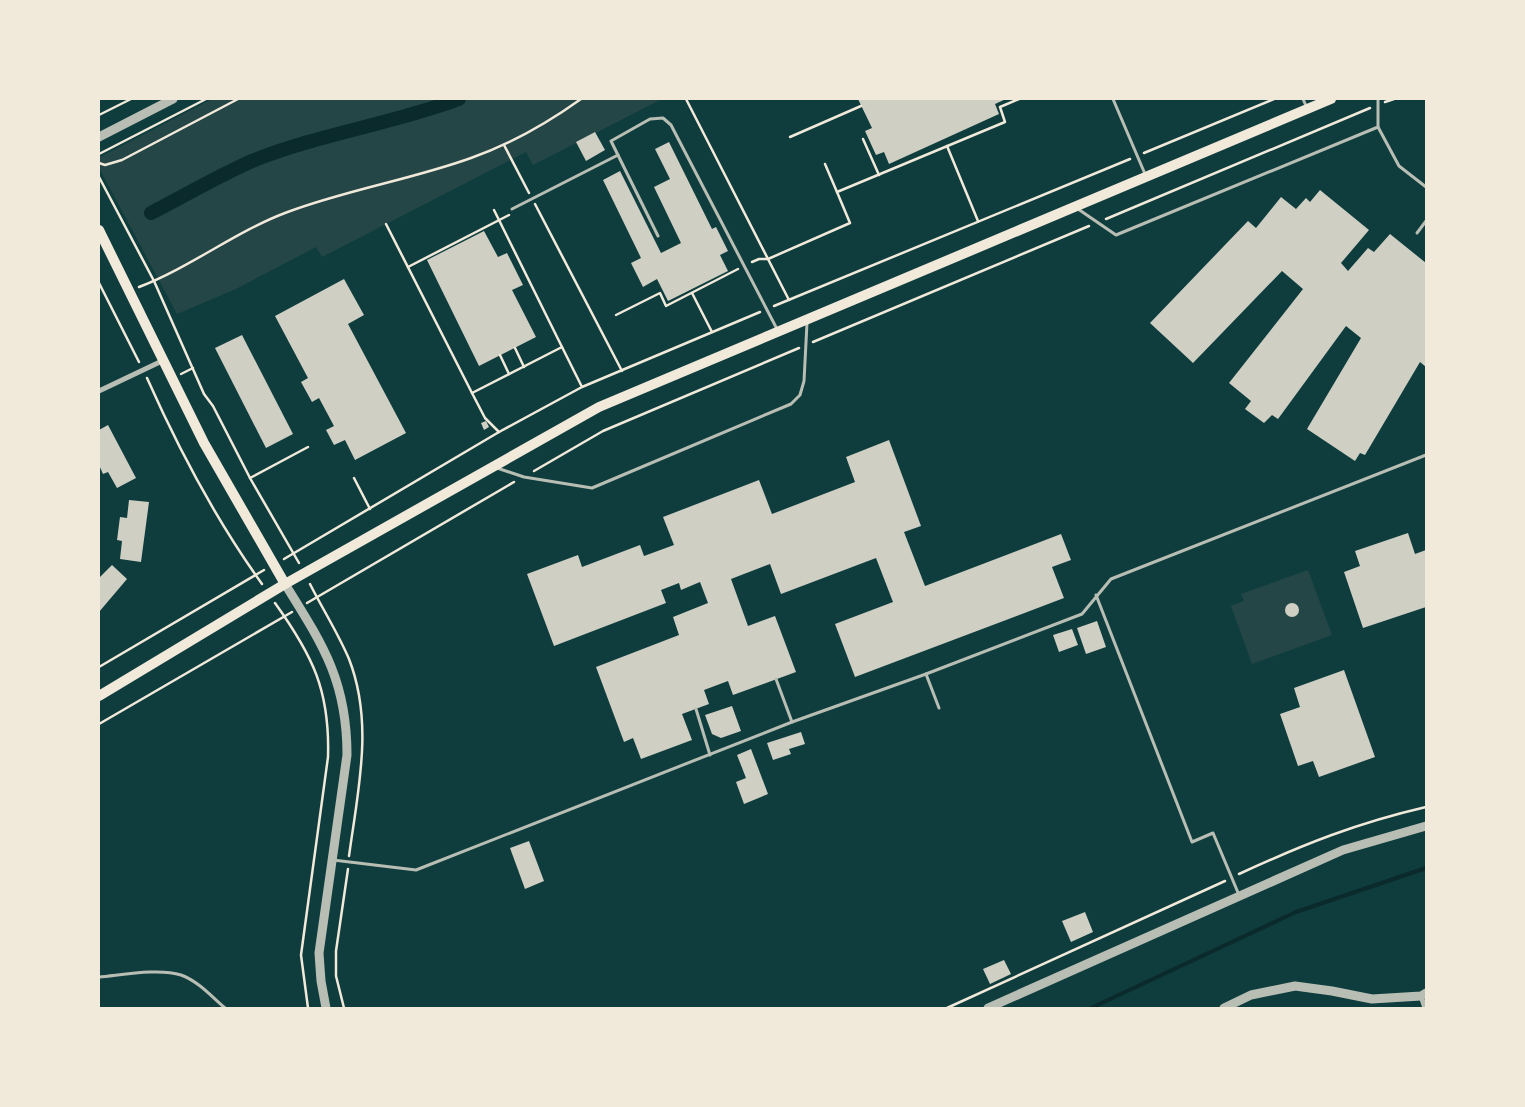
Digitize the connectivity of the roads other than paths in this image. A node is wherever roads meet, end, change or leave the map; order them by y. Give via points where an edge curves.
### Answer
1 (173, 99) edge
2 (1113, 99) edge
3 (1331, 99) edge
4 (1378, 99) edge
5 (1306, 104) edge
6 (1378, 127) junction
7 (99, 137) edge
8 (618, 155) junction
9 (1147, 178) junction
10 (1426, 187) edge
11 (1076, 207) junction
12 (513, 211) road end
13 (1426, 221) edge
14 (99, 230) edge
15 (1417, 233) dead end
16 (658, 236) dead end
17 (807, 319) junction
18 (778, 331) junction
19 (162, 361) junction
20 (99, 391) edge
21 (1426, 454) edge
22 (492, 466) junction
23 (285, 584) junction
24 (1096, 595) junction
25 (926, 674) junction
26 (776, 679) dead end
27 (99, 696) edge
28 (939, 708) dead end
29 (696, 709) dead end
30 (792, 722) junction
31 (710, 755) junction
32 (1426, 826) edge
33 (333, 860) junction
34 (1239, 895) junction
35 (99, 977) edge
36 (1424, 994) edge
37 (225, 1008) edge
38 (326, 1008) edge
39 (988, 1008) edge
40 (1224, 1008) edge
41 (1425, 1008) edge

1 - 7 street
2 - 9 lane
3 - 5 main road
4 - 6 lane
5 - 9 main road
6 - 10 lane via 1399,166
6 - 11 lane via 1116,235
8 - 12 lane
8 - 16 lane
8 - 18 lane via 611,141 650,120 662,118 671,125
9 - 11 main road
11 - 17 main road
13 - 15 lane
14 - 19 main road
17 - 18 main road
17 - 22 lane via 804,381 800,395 791,404 592,488 524,477
18 - 22 main road via 599,407
19 - 20 street
19 - 23 main road via 204,443
21 - 24 lane via 1111,579
22 - 23 main road
23 - 27 main road
23 - 33 street via 320,638 342,694 347,755
24 - 25 lane via 1082,614
24 - 34 lane via 1192,842 1213,833
25 - 28 lane
25 - 30 lane
26 - 30 lane
29 - 31 lane
30 - 31 lane
31 - 33 lane via 416,870
32 - 34 street via 1343,850
33 - 38 street via 319,953
34 - 39 street
35 - 37 lane via 166,972 182,975
36 - 40 street via 1372,999 1295,986 1251,995
36 - 41 street

